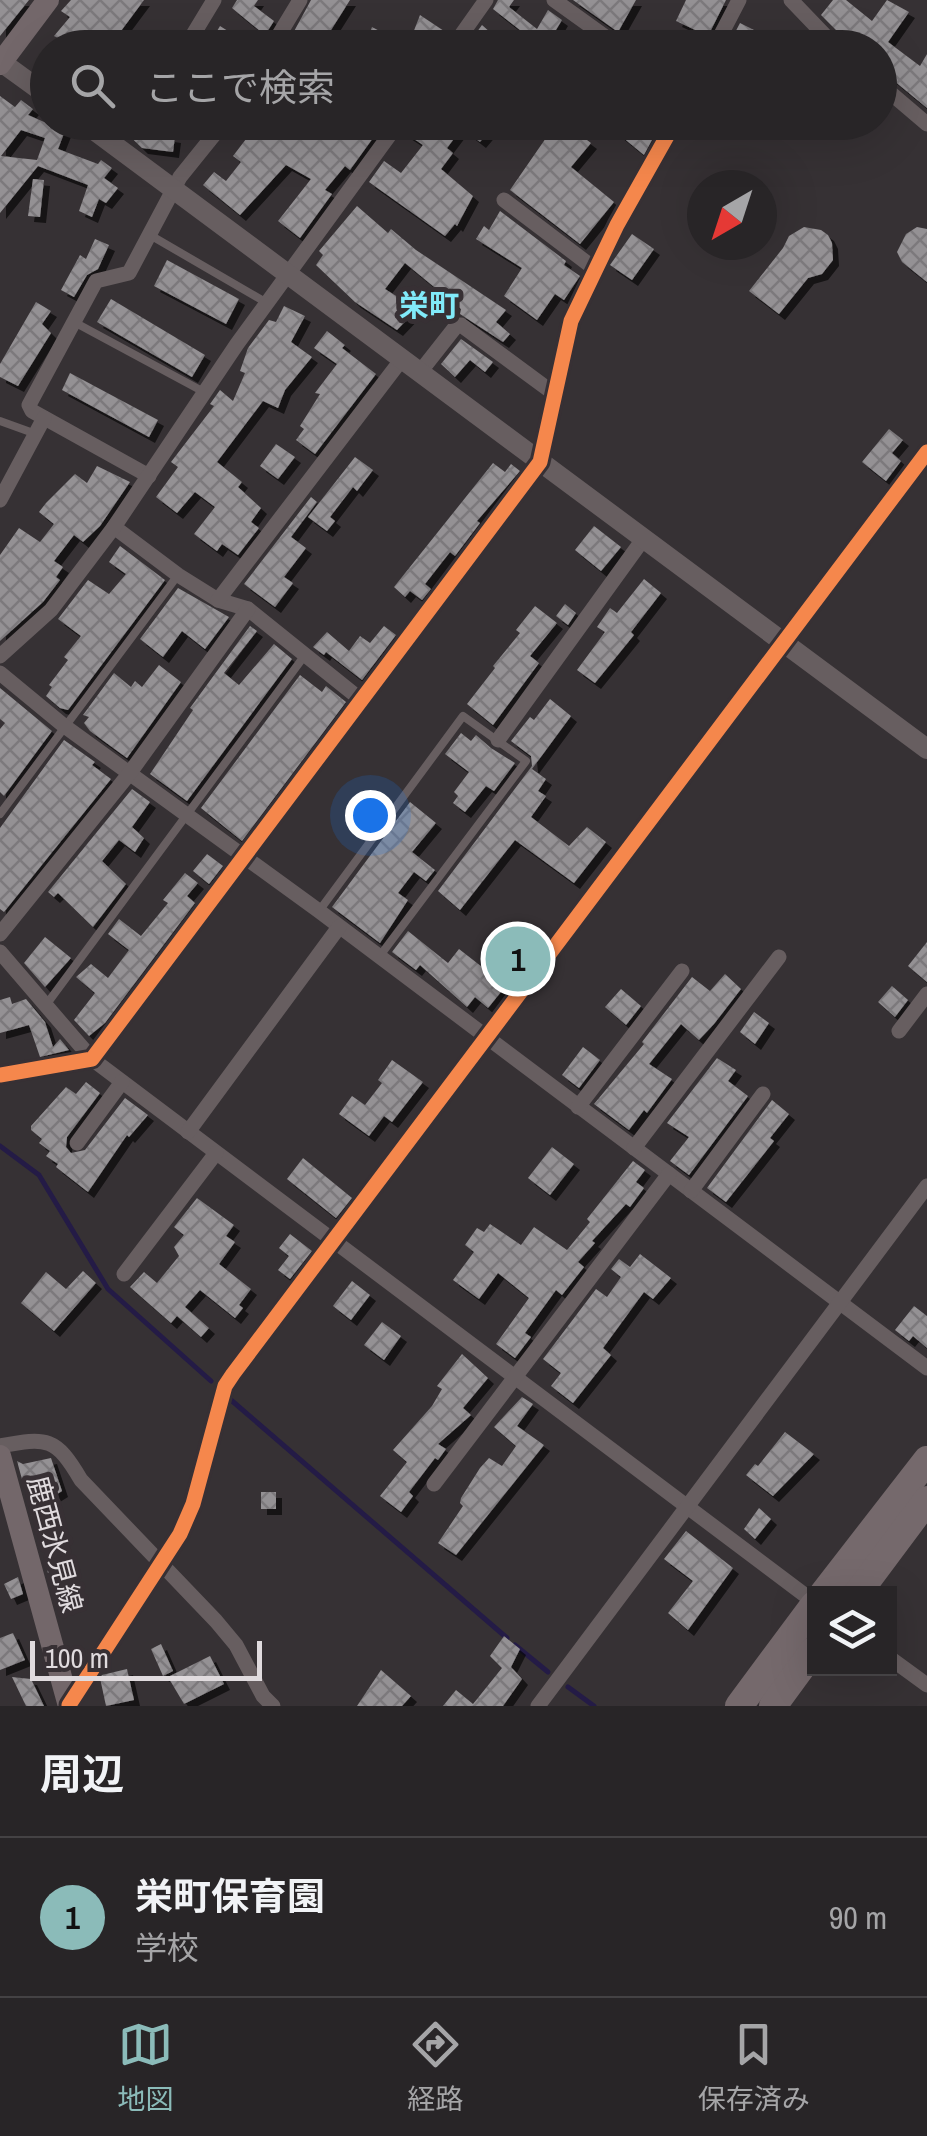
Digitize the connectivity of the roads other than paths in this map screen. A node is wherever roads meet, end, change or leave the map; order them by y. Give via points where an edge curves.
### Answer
1 (48, 0) edge
2 (214, 0) edge
3 (300, 0) edge
4 (486, 0) edge
5 (554, 0) edge
6 (739, 0) edge
7 (792, 0) edge
8 (196, 30) edge
9 (282, 30) edge
10 (465, 30) edge
11 (596, 30) edge
12 (723, 30) edge
13 (820, 30) edge
14 (0, 62) edge
15 (30, 83) edge
16 (897, 98) edge
17 (927, 124) edge
18 (107, 140) edge
19 (386, 140) edge
20 (665, 140) edge
21 (209, 142) edge
22 (173, 189) junction
23 (504, 200) dead end
24 (150, 235) junction
25 (595, 269) junction
26 (289, 275) junction
27 (267, 302) junction
28 (74, 322) junction
29 (402, 359) junction
30 (420, 372) junction
31 (204, 392) junction
32 (556, 395) junction
33 (44, 418) junction
34 (0, 421) edge
35 (36, 434) junction
36 (927, 452) edge
37 (540, 462) junction
38 (149, 476) junction
39 (0, 500) edge
40 (114, 527) junction
41 (644, 538) junction
42 (178, 575) junction
43 (218, 600) junction
44 (248, 609) junction
45 (784, 642) junction
46 (304, 654) junction
47 (0, 656) edge
48 (0, 674) edge
49 (360, 698) junction
50 (63, 725) junction
51 (498, 740) junction
52 (927, 749) edge
53 (128, 774) junction
54 (0, 814) edge
55 (187, 814) junction
56 (244, 856) junction
57 (319, 912) junction
58 (339, 927) junction
59 (0, 934) edge
60 (0, 952) edge
61 (378, 958) junction
62 (779, 958) dead end
63 (682, 971) dead end
64 (927, 994) edge
65 (46, 1005) junction
66 (899, 1030) dead end
67 (486, 1039) junction
68 (92, 1059) junction
69 (0, 1075) edge
70 (122, 1082) junction
71 (763, 1094) dead end
72 (578, 1106) junction
73 (188, 1132) junction
74 (77, 1143) dead end
75 (634, 1148) junction
76 (216, 1153) junction
77 (669, 1174) junction
78 (927, 1186) edge
79 (691, 1191) junction
80 (332, 1241) junction
81 (124, 1274) dead end
82 (840, 1302) junction
83 (927, 1368) edge
84 (515, 1378) junction
85 (0, 1446) edge
86 (0, 1456) edge
87 (927, 1460) edge
88 (434, 1484) dead end
89 (927, 1500) edge
90 (690, 1505) junction
91 (160, 1561) junction
92 (830, 1586) edge
93 (863, 1586) edge
94 (807, 1598) edge
95 (807, 1614) edge
96 (807, 1659) edge
97 (897, 1663) edge
98 (927, 1686) edge
99 (69, 1706) edge
100 (272, 1706) edge
101 (538, 1706) edge
102 (739, 1706) edge
103 (772, 1706) edge

1 - 14 main road
2 - 8 street
3 - 9 street
4 - 10 street
5 - 11 street
6 - 12 street
7 - 13 street
14 - 15 street
16 - 17 street
18 - 22 street
19 - 26 street
20 - 25 street
21 - 22 street
22 - 24 street
22 - 26 street
23 - 25 street
24 - 27 lane
24 - 28 street via 129,273 96,281
25 - 32 street via 572,321
26 - 27 street
26 - 29 street
27 - 31 street
28 - 31 lane
28 - 33 street via 29,405
29 - 30 street
29 - 43 street
30 - 32 street via 461,325
30 - 37 street
31 - 38 street
32 - 37 street
33 - 35 street
33 - 38 street
34 - 35 lane
35 - 39 street
36 - 45 street
37 - 41 street
37 - 49 street
38 - 40 street
40 - 42 street
40 - 47 street via 51,610
41 - 45 street
41 - 51 street
42 - 43 street
42 - 50 lane
43 - 44 street
44 - 46 street
44 - 53 street
45 - 52 street
45 - 67 street
46 - 49 street
46 - 55 lane
48 - 50 street
49 - 56 street
50 - 53 street
50 - 54 lane
51 - 57 lane via 462,716
51 - 61 lane via 526,762
53 - 55 street
53 - 59 street
55 - 56 street
55 - 65 lane
56 - 57 street
56 - 68 street
57 - 58 street
58 - 61 street
58 - 73 street
60 - 65 street
61 - 67 street
62 - 75 street
63 - 72 street
64 - 66 street
65 - 68 street
67 - 72 street
67 - 80 street
68 - 69 street
68 - 70 street
70 - 73 street
70 - 74 street
71 - 79 street
72 - 75 street
73 - 76 street
75 - 77 street
76 - 80 street
76 - 81 street
77 - 79 street
77 - 84 street
78 - 82 street
79 - 82 street
80 - 84 street
80 - 91 street via 225,1386 192,1504
82 - 83 street
82 - 90 street
84 - 88 street
84 - 90 street
85 - 91 street via 52,1442
86 - 99 main road, 鹿西氷見線
87 - 92 highway
89 - 93 highway
90 - 94 street
90 - 101 street
91 - 99 street
91 - 100 street via 236,1645
95 - 102 highway
96 - 103 highway
97 - 98 street

